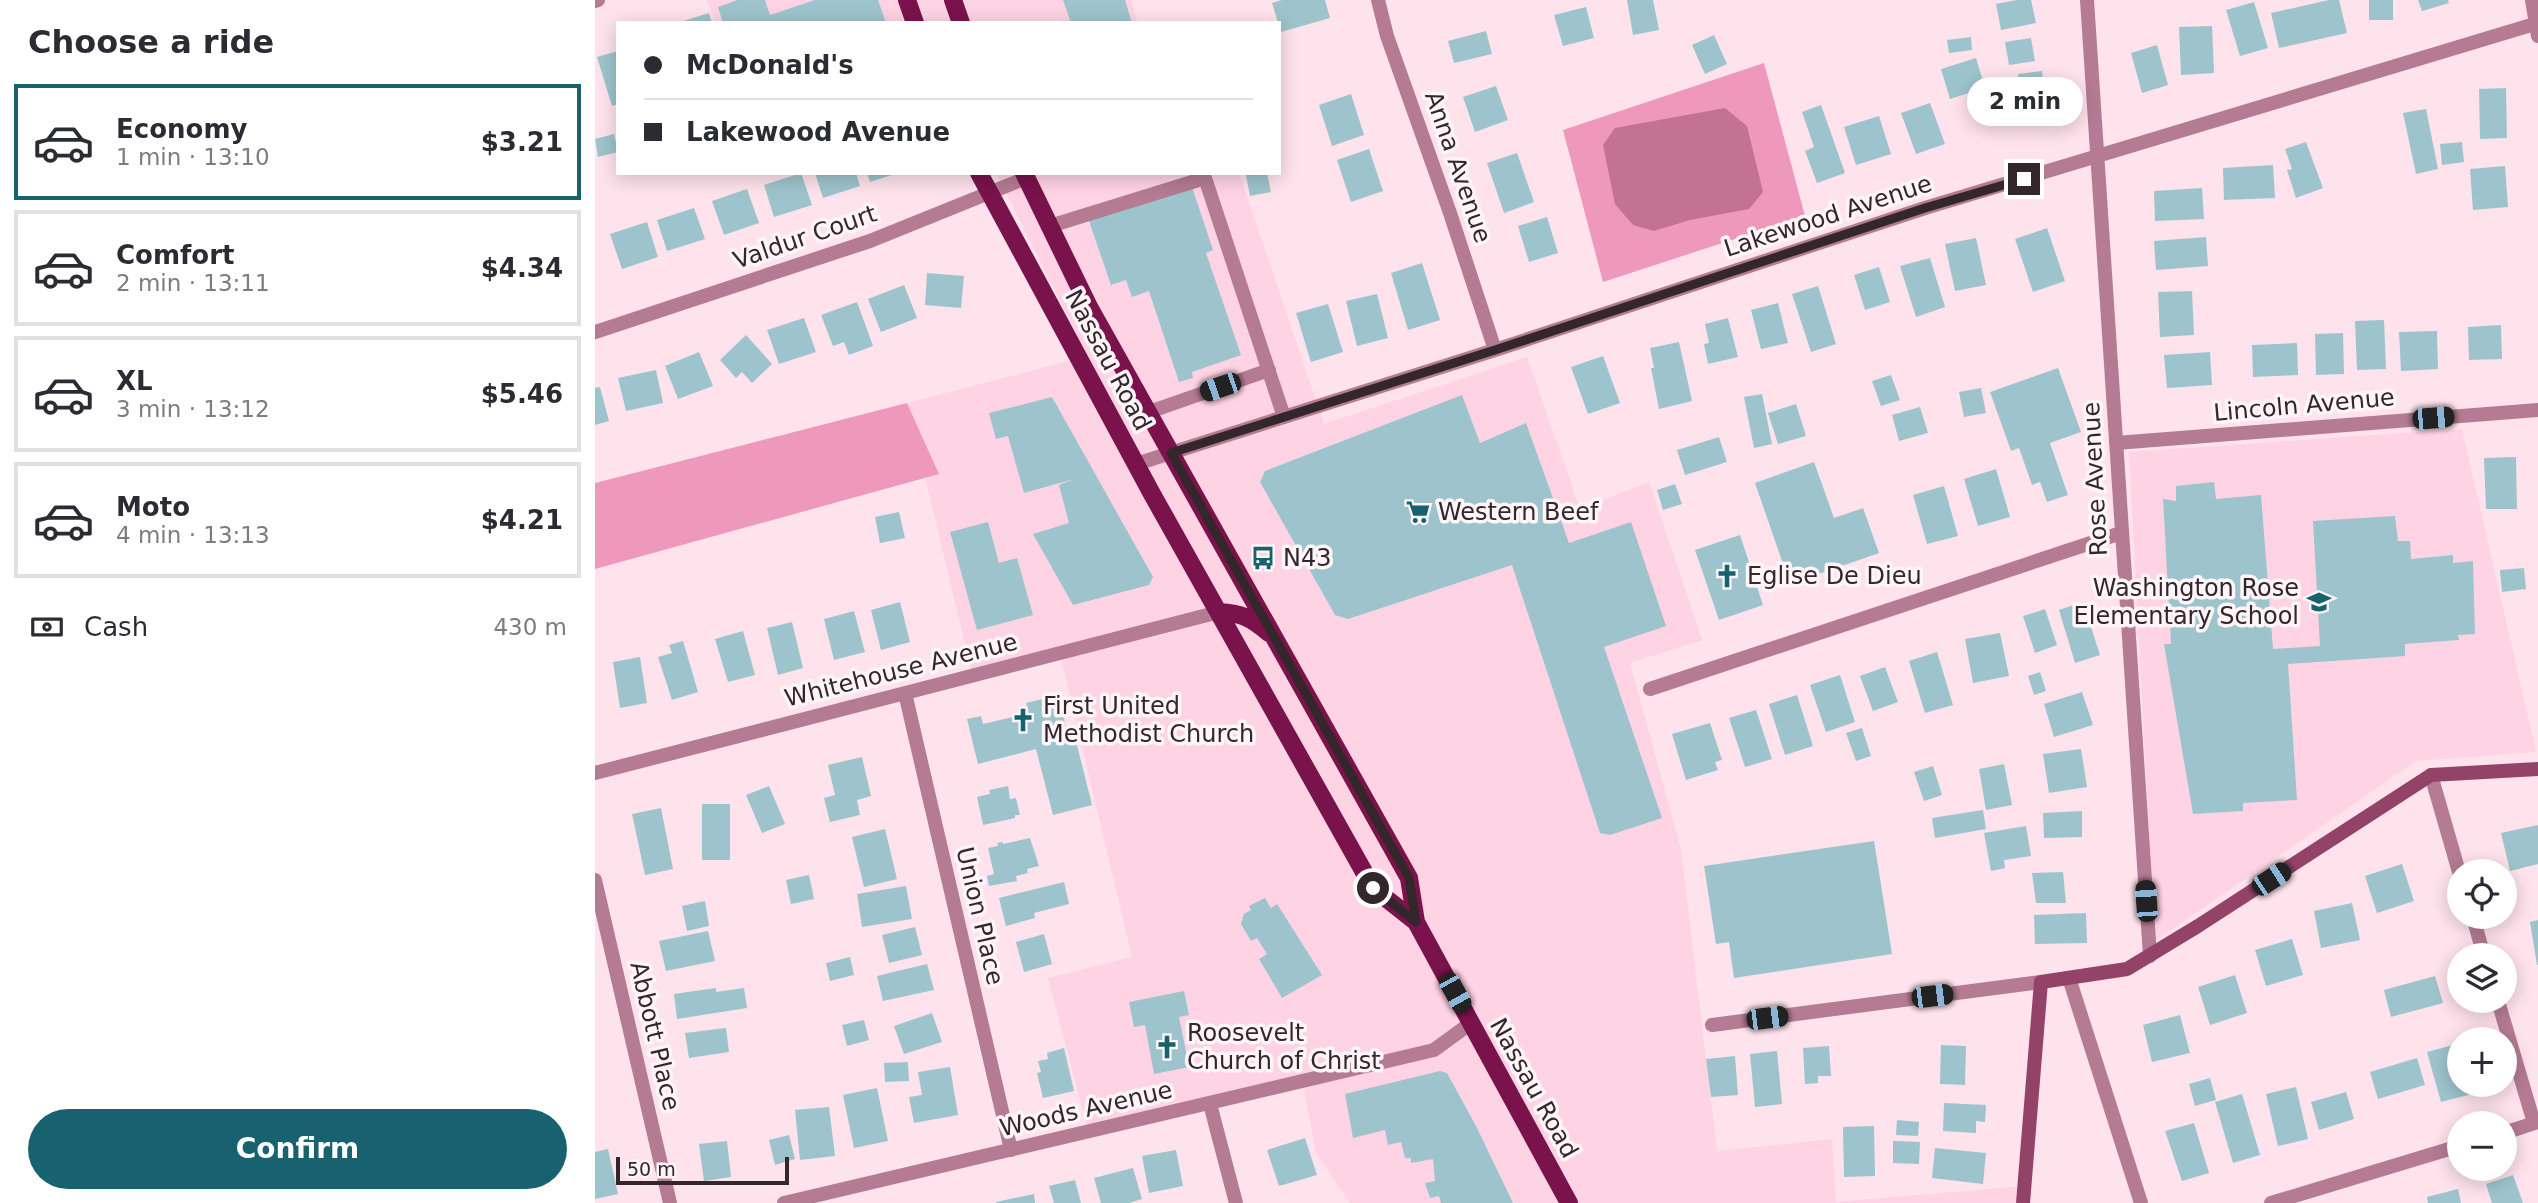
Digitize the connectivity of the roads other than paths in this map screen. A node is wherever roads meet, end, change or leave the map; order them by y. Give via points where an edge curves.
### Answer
1 (907, 0) edge
2 (953, 0) edge
3 (1378, 0) edge
4 (2087, 0) edge
5 (2532, 0) edge
6 (914, 21) edge
7 (960, 21) edge
8 (2537, 27) edge
9 (2098, 158) junction
10 (980, 175) edge
11 (1025, 176) edge
12 (990, 193) junction
13 (1050, 226) junction
14 (595, 332) edge
15 (1495, 350) junction
16 (1269, 370) junction
17 (2538, 410) edge
18 (1149, 412) junction
19 (1284, 417) junction
20 (2116, 443) junction
21 (1171, 453) junction
22 (1136, 464) junction
23 (2121, 533) junction
24 (1219, 612) junction
25 (1277, 640) junction
26 (1650, 689) dead end
27 (905, 693) junction
28 (2538, 769) edge
29 (595, 773) edge
30 (2431, 775) junction
31 (2455, 859) edge
32 (595, 880) edge
33 (1416, 922) junction
34 (2150, 956) junction
35 (2069, 978) junction
36 (2041, 982) junction
37 (2502, 1013) edge
38 (1471, 1023) junction
39 (1712, 1025) dead end
40 (1210, 1104) junction
41 (2536, 1123) edge
42 (2517, 1129) edge
43 (1011, 1150) junction
44 (2447, 1150) edge
45 (670, 1203) edge
46 (784, 1203) edge
47 (1236, 1203) edge
48 (1569, 1203) edge
49 (2023, 1203) edge
50 (2141, 1203) edge
51 (2271, 1203) edge

1 - 6 main road
2 - 7 main road
3 - 15 street, Anna Avenue
4 - 9 street, Rose Avenue
5 - 8 street
8 - 9 street, Lakewood Avenue
9 - 15 street, Lakewood Avenue via 1925,208
9 - 20 street, Rose Avenue
10 - 12 main road, Nassau Road
11 - 12 street, Valdur Court
11 - 13 main road, Nassau Road
12 - 14 street, Valdur Court via 870,241
12 - 22 main road, Nassau Road
13 - 16 street via 1205,178
13 - 18 main road, Nassau Road via 1089,307
15 - 19 street, Lakewood Avenue
16 - 18 street
16 - 19 street
17 - 20 street, Lincoln Avenue
18 - 21 main road, Nassau Road
19 - 21 street, Lakewood Avenue
20 - 23 street, Rose Avenue
21 - 22 street, Lakewood Avenue
21 - 25 main road, Nassau Road
22 - 24 main road, Nassau Road
23 - 26 street
23 - 34 street, Rose Avenue
24 - 25 main road via 1238,613
24 - 27 street, Whitehouse Avenue
24 - 33 main road, Nassau Road via 1373,888
25 - 33 main road, Nassau Road via 1409,878
27 - 29 street, Whitehouse Avenue
27 - 43 street, Union Place
28 - 30 street
30 - 31 street
30 - 34 street
32 - 45 street, Abbott Place
33 - 38 main road, Nassau Road
34 - 35 street via 2127,969
35 - 36 street
35 - 50 street
36 - 39 street
36 - 49 street
37 - 41 street
38 - 40 street, Woods Avenue via 1434,1050
38 - 48 main road, Nassau Road
40 - 43 street, Woods Avenue
40 - 47 street
41 - 42 street
43 - 46 street, Woods Avenue
44 - 51 street

